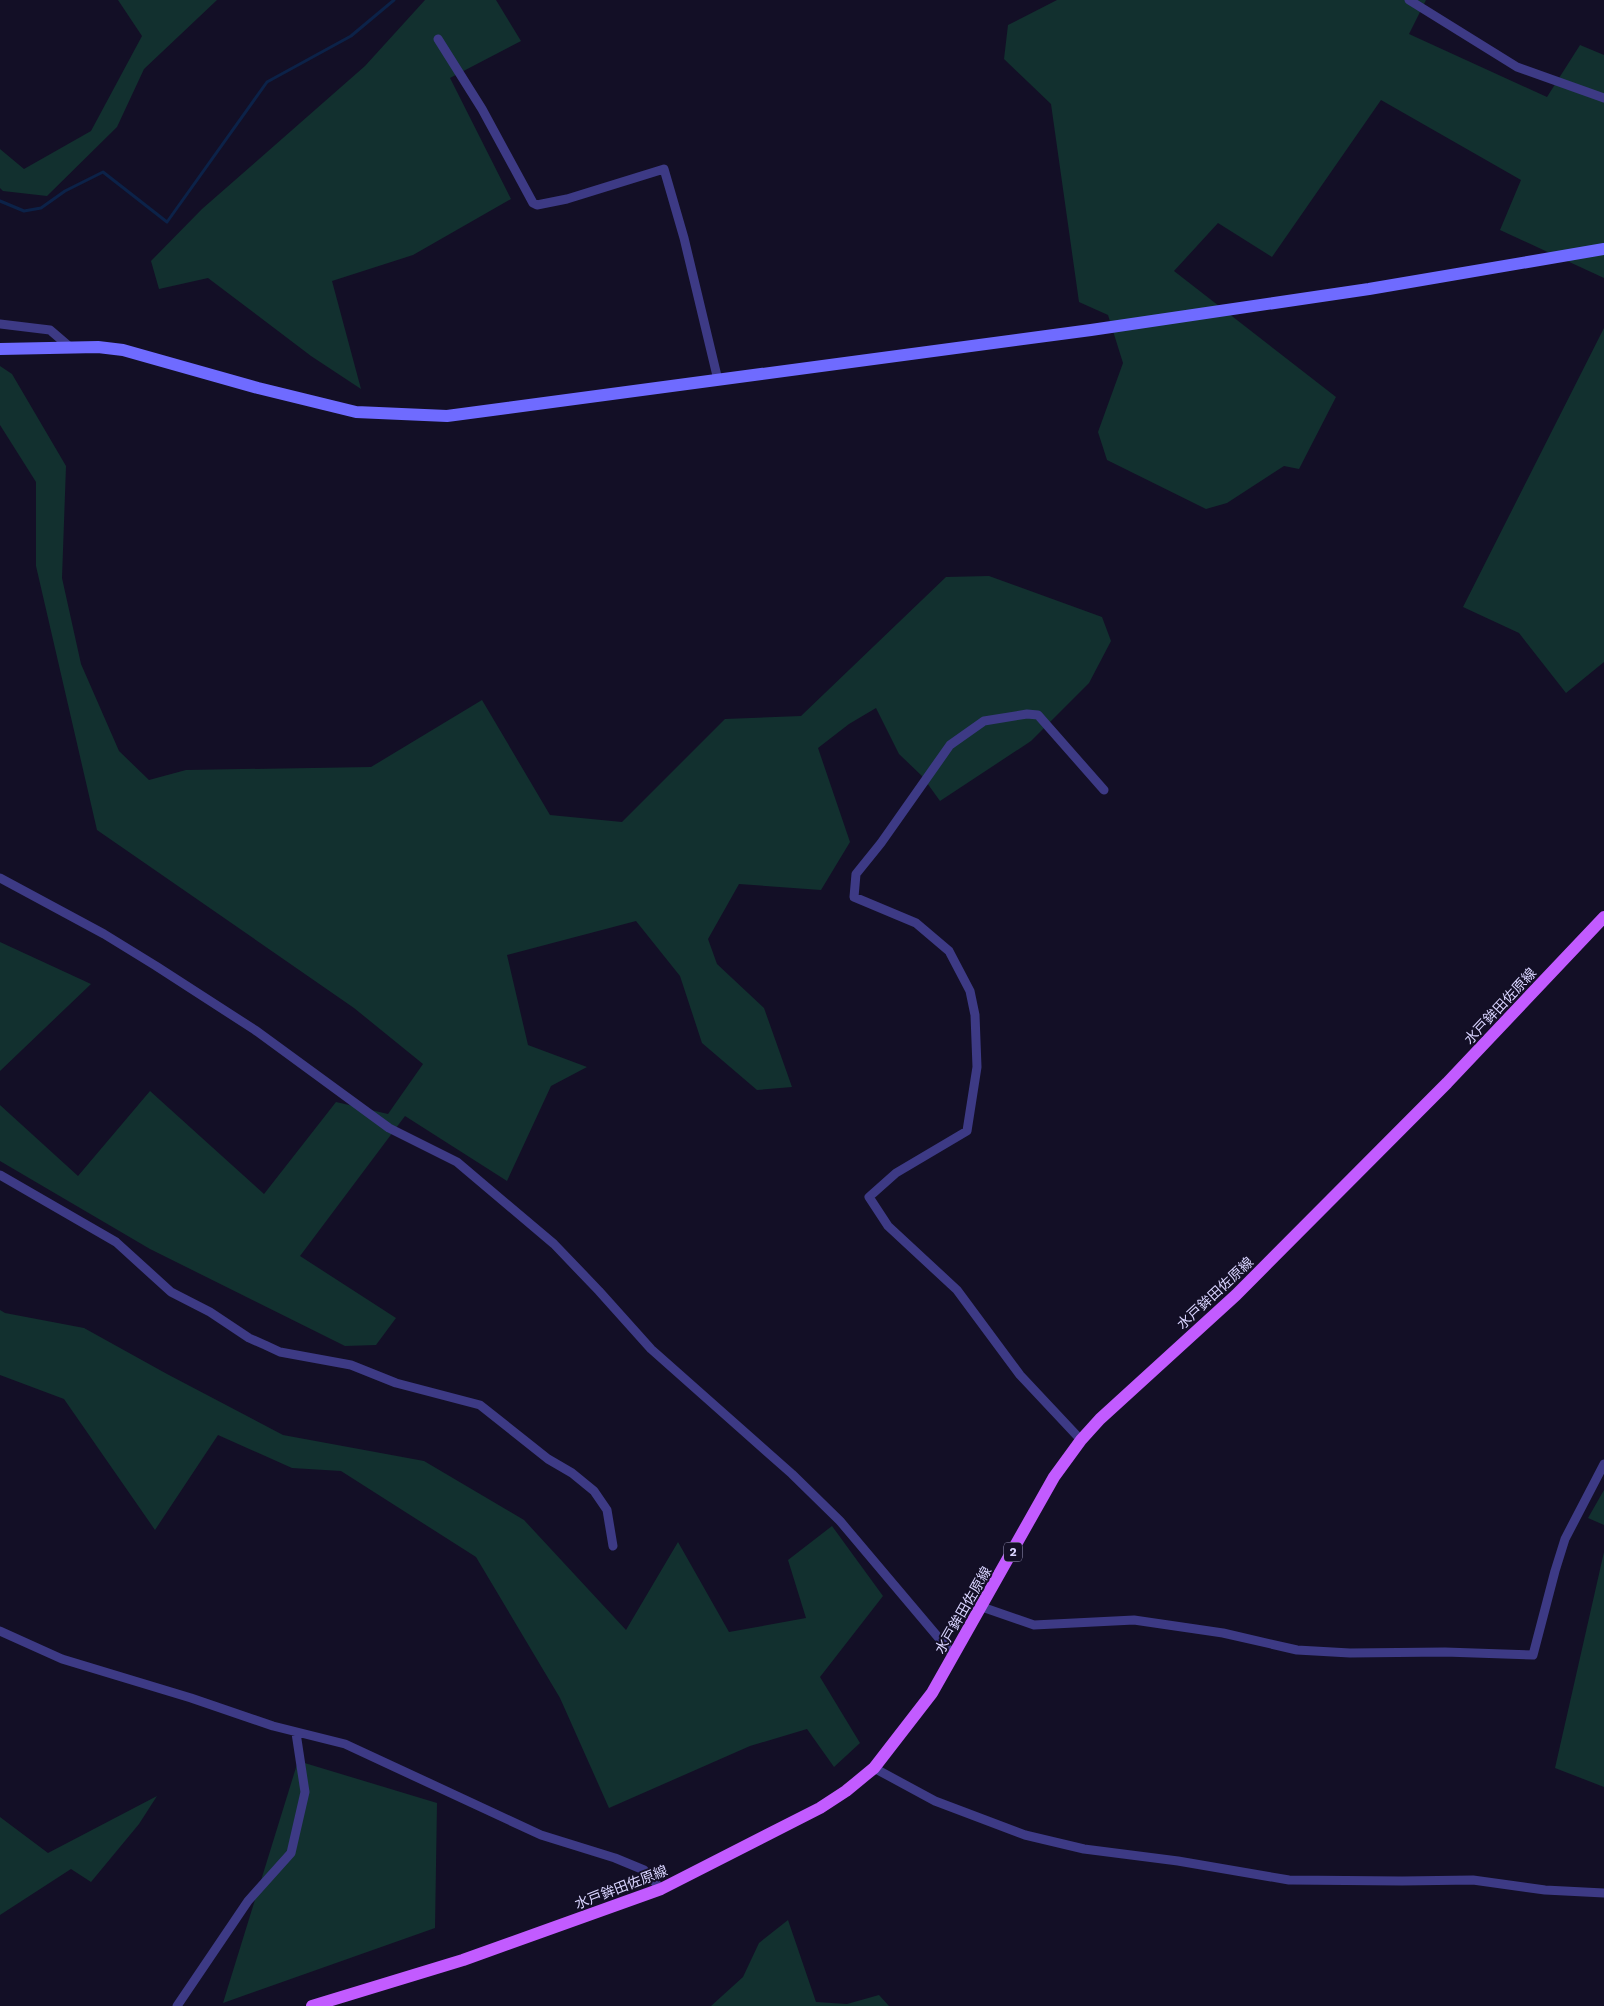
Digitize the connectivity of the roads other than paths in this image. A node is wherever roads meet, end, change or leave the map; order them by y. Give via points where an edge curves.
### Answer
1 (1409, 0) edge
2 (438, 39) dead end
3 (1604, 98) edge
4 (1604, 248) edge
5 (0, 324) edge
6 (71, 348) junction
7 (0, 349) edge
8 (718, 380) junction
9 (1104, 790) dead end
10 (0, 878) edge
11 (1604, 917) edge
12 (0, 1175) edge
13 (1080, 1440) junction
14 (1604, 1464) edge
15 (613, 1546) dead end
16 (982, 1607) junction
17 (0, 1631) edge
18 (954, 1656) junction
19 (296, 1733) junction
20 (874, 1768) junction
21 (661, 1889) junction
22 (1604, 1893) edge
23 (177, 2006) edge
24 (312, 2006) edge

1 - 3 street via 1517,67
2 - 8 street via 482,109 532,203 537,205 567,199 664,169
4 - 8 street via 1369,289
5 - 6 street via 50,330
6 - 7 street
6 - 8 street via 123,350 356,412 413,416 447,416
9 - 13 street via 1038,715 984,721 950,745 856,874 854,897 916,923 949,950 970,991 977,1067 967,1130 896,1173 869,1197 888,1226 957,1290 1020,1375
10 - 18 street via 156,966 255,1030 389,1128 457,1162 554,1244 600,1290 651,1349 840,1521
11 - 13 main road, 水戸鉾田佐原線 / 2 via 1448,1083 1236,1296
12 - 15 street via 116,1242 171,1292 250,1338 280,1352 351,1365 396,1382 480,1405 594,1491 608,1510
13 - 16 main road, 水戸鉾田佐原線 / 2 via 1054,1477
14 - 16 street via 1565,1540 1533,1655 1297,1650 1223,1633 1134,1620 1034,1625
16 - 18 main road, 水戸鉾田佐原線 / 2
17 - 19 street via 62,1659
18 - 20 main road, 水戸鉾田佐原線 / 2 via 932,1693
19 - 21 street via 345,1744 542,1835 644,1870
19 - 23 street via 305,1792 291,1853 248,1901
20 - 21 main road, 水戸鉾田佐原線 / 2 via 820,1808
20 - 22 street via 935,1801 1025,1835 1084,1849 1289,1880 1473,1880 1545,1890
21 - 24 main road, 水戸鉾田佐原線 / 2 via 463,1960

